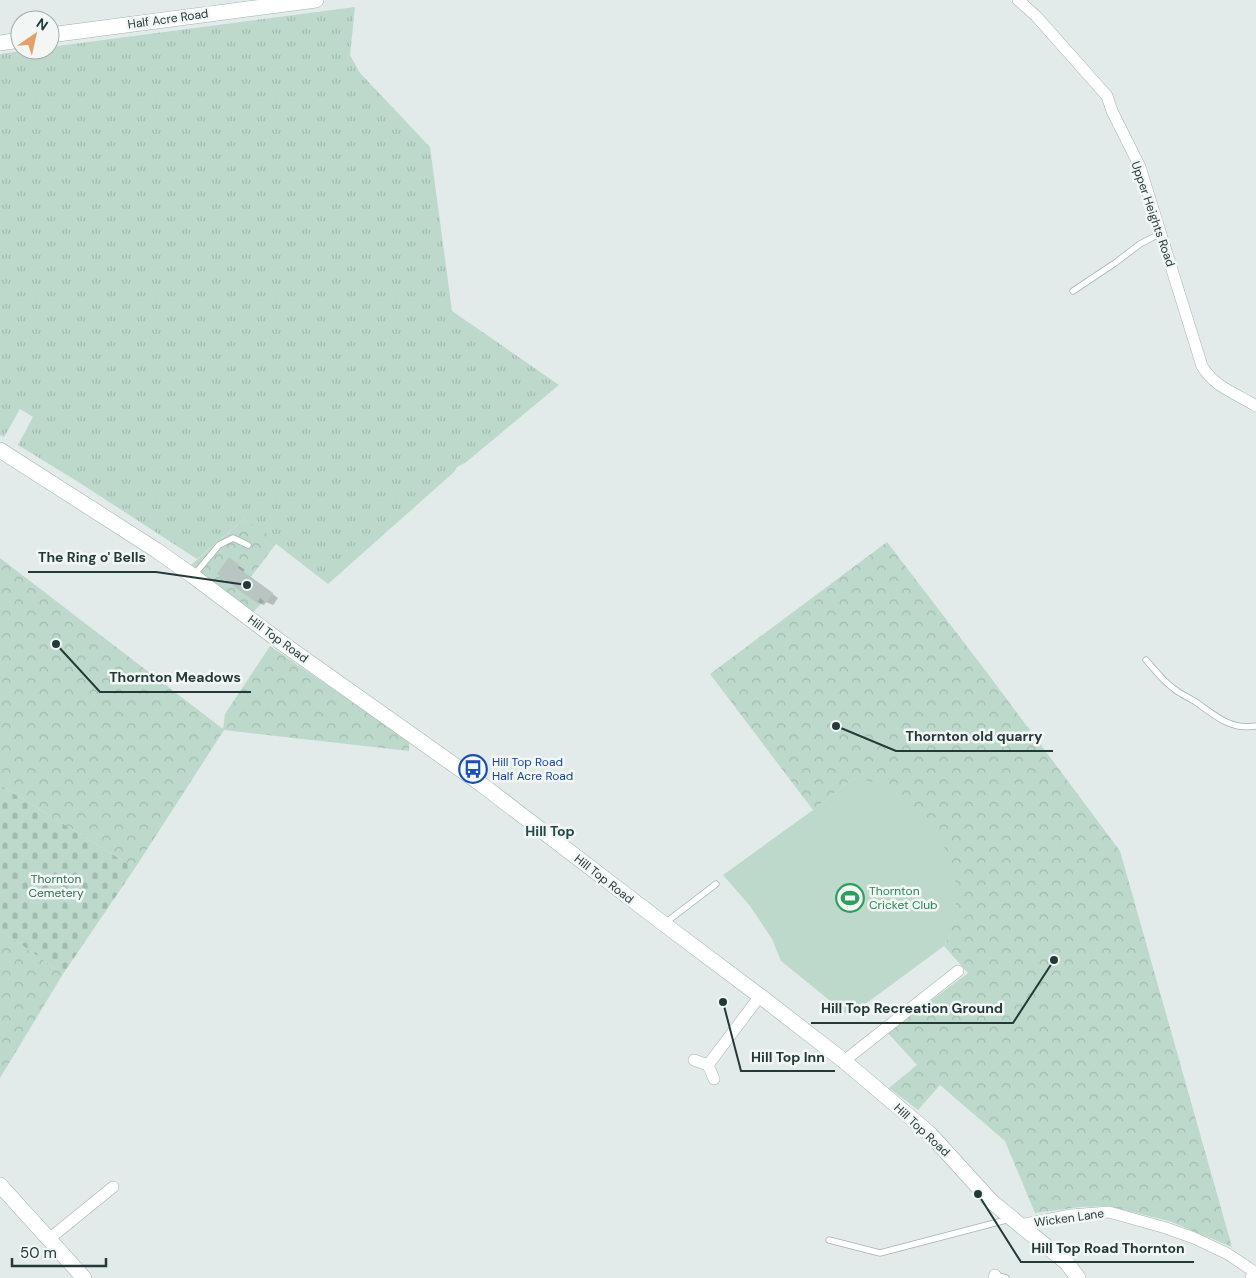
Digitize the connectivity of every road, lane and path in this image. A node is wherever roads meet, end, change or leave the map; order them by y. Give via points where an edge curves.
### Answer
1 (316, 0) edge
2 (1018, 0) edge
3 (60, 34) edge
4 (1161, 233) junction
5 (1073, 291) dead end
6 (1256, 406) edge
7 (0, 450) edge
8 (248, 545) dead end
9 (193, 576) junction
10 (1146, 660) dead end
11 (1256, 726) edge
12 (716, 884) dead end
13 (664, 924) junction
14 (958, 971) dead end
15 (760, 996) junction
16 (694, 1060) dead end
17 (844, 1062) junction
18 (708, 1064) junction
19 (714, 1079) dead end
20 (0, 1185) edge
21 (113, 1187) dead end
22 (1016, 1222) junction
23 (49, 1239) junction
24 (829, 1240) dead end
25 (1255, 1276) edge
26 (84, 1278) edge
27 (1078, 1278) edge

1 - 3 street, Half Acre Road
2 - 4 street, Upper Heights Road via 1107,96 1140,168
4 - 5 lane
4 - 6 street, Upper Heights Road via 1202,366 1220,386
7 - 9 street, Hill Top Road
8 - 9 lane via 233,538 219,545
9 - 13 street, Hill Top Road via 481,784
10 - 11 lane via 1174,690 1224,722
12 - 13 lane
13 - 15 street, Hill Top Road
14 - 17 street
15 - 17 street, Hill Top Road
15 - 18 street
16 - 18 street
17 - 22 street, Hill Top Road via 928,1133 991,1201
18 - 19 street
20 - 23 street
21 - 23 street
22 - 24 lane via 880,1253
22 - 25 street, Wicken Lane via 1109,1212 1194,1238 1228,1254
22 - 27 street, Hill Top Road via 1067,1263
23 - 26 street

